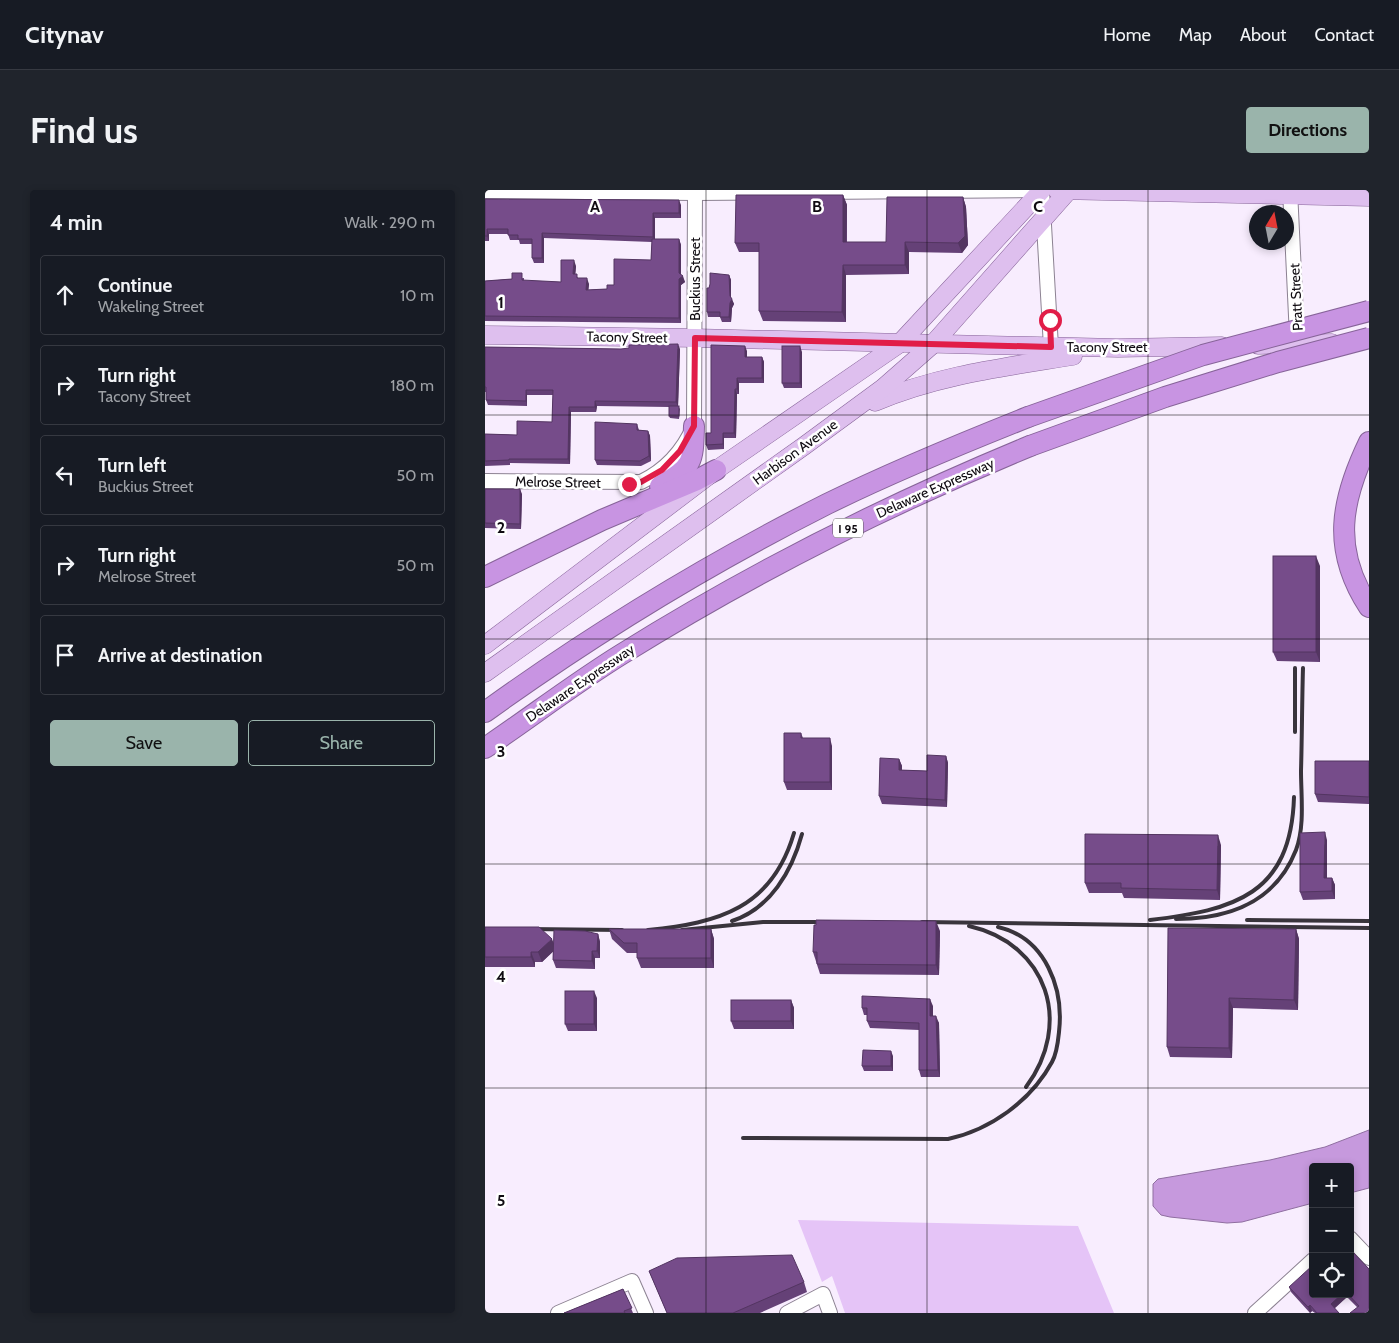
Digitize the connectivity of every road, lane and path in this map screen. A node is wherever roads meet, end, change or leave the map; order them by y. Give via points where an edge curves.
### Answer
1 (1041, 190) edge
2 (1068, 190) edge
3 (485, 191) edge
4 (1157, 192) edge
5 (695, 193) junction
6 (1290, 193) edge
7 (1369, 197) edge
8 (1043, 217) junction
9 (1369, 311) edge
10 (485, 335) edge
11 (695, 338) junction
12 (1369, 338) edge
13 (1369, 342) edge
14 (899, 344) junction
15 (932, 344) junction
16 (1298, 344) junction
17 (1051, 347) junction
18 (1118, 348) junction
19 (854, 411) junction
20 (694, 426) junction
21 (1369, 442) edge
22 (716, 470) junction
23 (485, 481) edge
24 (602, 520) junction
25 (485, 577) edge
26 (1369, 607) edge
27 (485, 645) edge
28 (485, 672) edge
29 (485, 712) edge
30 (485, 748) edge
31 (1354, 1242) edge
32 (1369, 1258) edge
33 (1309, 1264) edge
34 (558, 1313) edge
35 (646, 1313) edge
36 (787, 1313) edge
37 (830, 1313) edge
38 (1255, 1313) edge

1 - 2 main road
1 - 5 street
1 - 8 street
1 - 14 main road
2 - 4 main road
2 - 8 main road, Harbison Avenue
3 - 5 street
4 - 6 main road
5 - 11 street, Buckius Street
6 - 7 main road
6 - 16 street, Pratt Street
8 - 15 main road, Harbison Avenue
8 - 17 street
9 - 29 highway, Delaware Expressway / I 95, bridge via 1203,354 1028,417 892,474 703,571 537,674
10 - 11 main road, Tacony Street
11 - 14 main road, Tacony Street
11 - 20 street, Buckius Street
12 - 30 highway, Delaware Expressway / I 95, bridge via 1165,397 972,470 863,521 673,623
13 - 16 main road, Tacony Street
14 - 15 main road, Tacony Street
14 - 22 main road
15 - 17 main road, Tacony Street
15 - 19 main road, Harbison Avenue
16 - 18 main road, Tacony Street
17 - 18 main road, Tacony Street
18 - 19 main road via 951,377 895,393
19 - 28 main road, Harbison Avenue
20 - 23 street, Melrose Street via 686,443 672,460 641,482
20 - 24 highway via 693,454 683,472
21 - 26 highway via 1354,473 1344,505 1343,530 1347,557
22 - 24 highway
22 - 27 main road
24 - 25 highway
31 - 32 street
33 - 38 street
34 - 35 street via 631,1281
36 - 37 street via 823,1294

